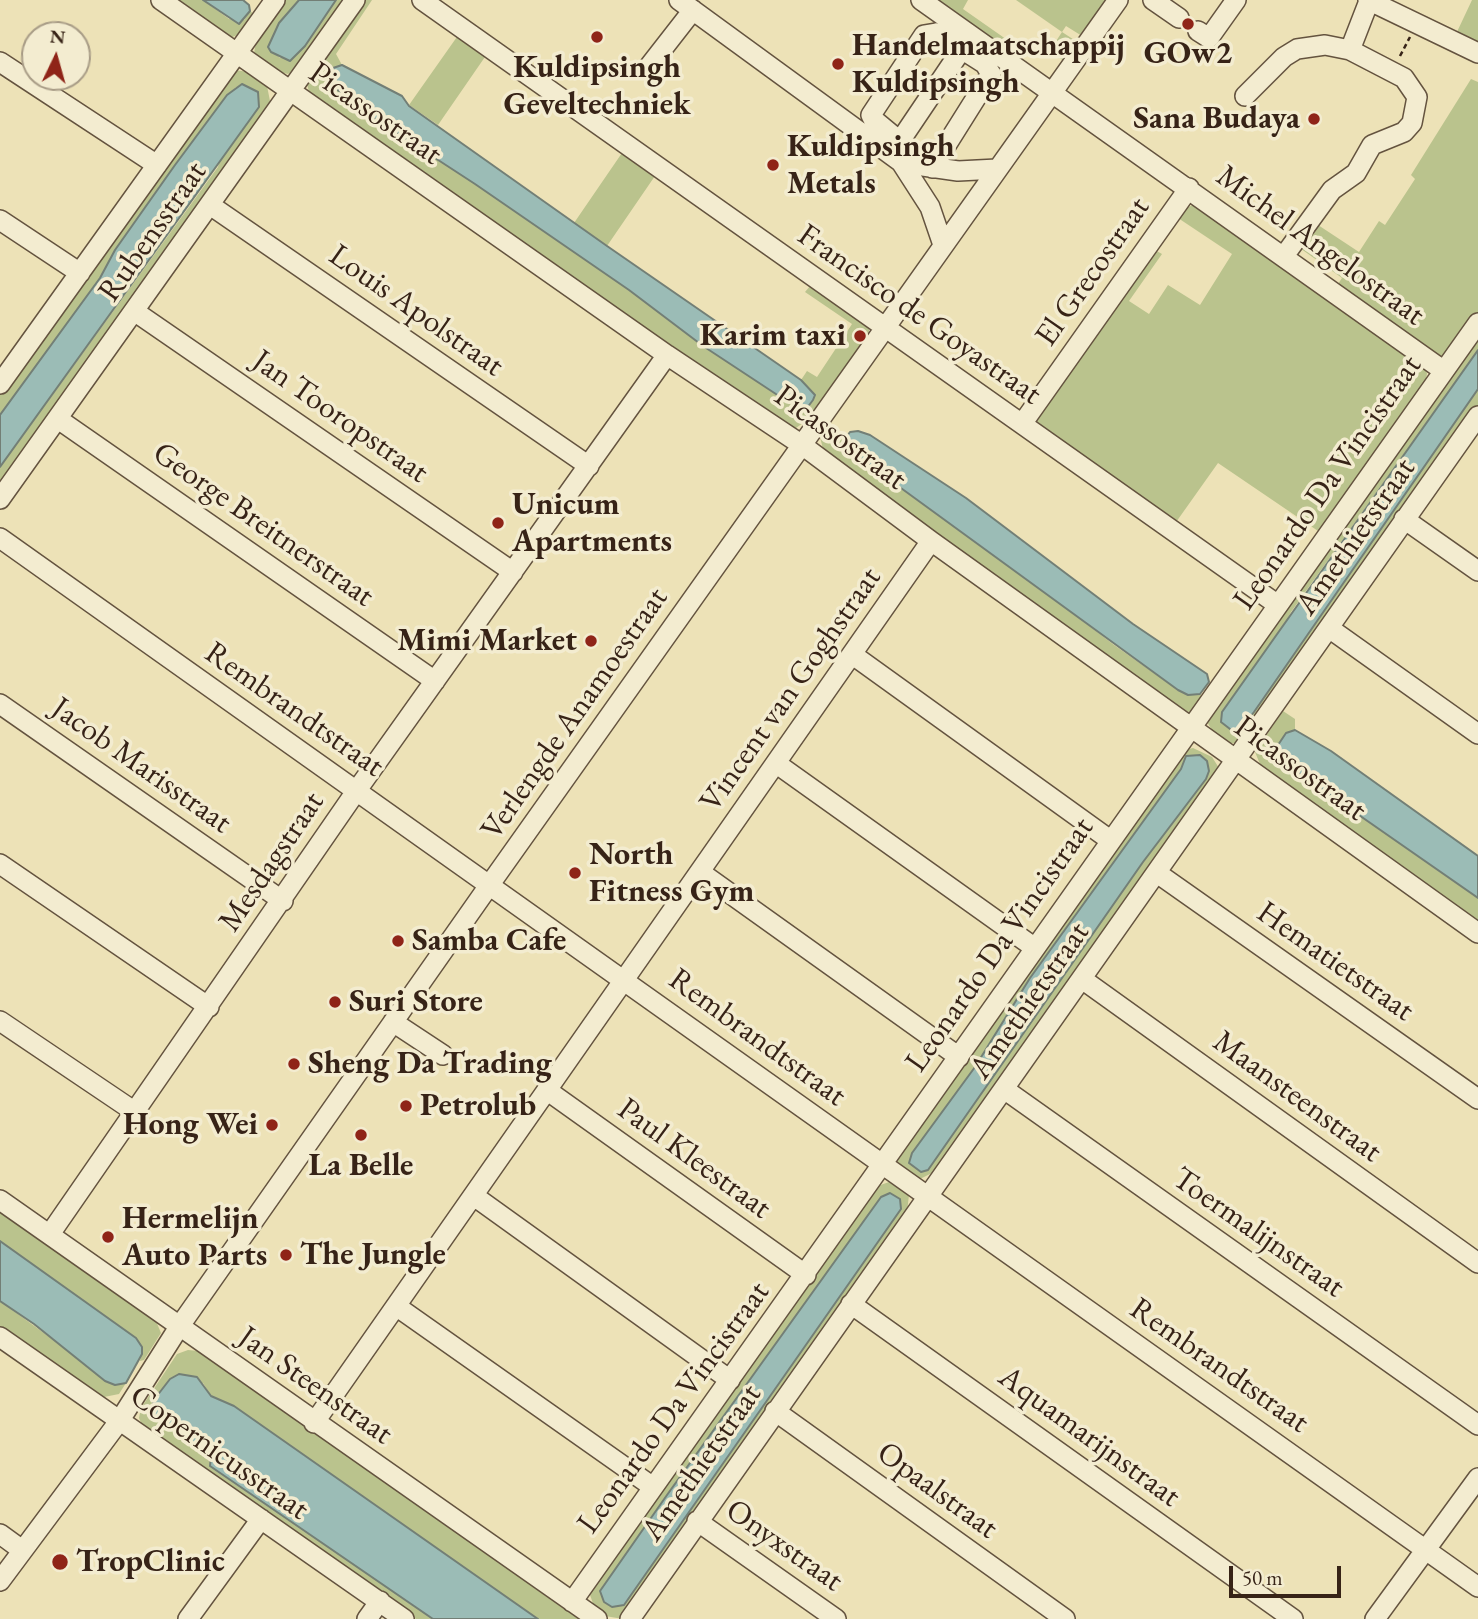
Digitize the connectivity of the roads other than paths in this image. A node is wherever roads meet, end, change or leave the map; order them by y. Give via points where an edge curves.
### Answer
1 (162, 0) edge
2 (275, 0) edge
3 (355, 0) edge
4 (422, 0) edge
5 (922, 0) edge
6 (1118, 0) edge
7 (1153, 0) edge
8 (1236, 0) edge
9 (1369, 0) edge
10 (686, 5) edge
11 (1179, 18) dead end
12 (1198, 31) dead end
13 (962, 49) junction
14 (1350, 50) junction
15 (1478, 53) edge
16 (235, 54) junction
17 (0, 62) edge
18 (647, 69) dead end
19 (289, 90) junction
20 (1051, 92) junction
21 (1245, 96) dead end
22 (900, 141) junction
23 (901, 162) junction
24 (157, 165) junction
25 (932, 168) junction
26 (997, 169) junction
27 (1189, 188) junction
28 (210, 205) junction
29 (0, 220) edge
30 (943, 245) junction
31 (1284, 256) junction
32 (80, 273) junction
33 (134, 311) junction
34 (1478, 323) edge
35 (884, 328) junction
36 (667, 355) junction
37 (1444, 371) junction
38 (2, 378) edge
39 (1478, 416) edge
40 (58, 419) junction
41 (1022, 424) junction
42 (802, 445) junction
43 (589, 466) junction
44 (0, 499) edge
45 (1404, 519) junction
46 (0, 538) edge
47 (931, 541) junction
48 (1478, 570) edge
49 (513, 572) junction
50 (1278, 605) junction
51 (1329, 628) junction
52 (853, 655) junction
53 (435, 681) junction
54 (0, 704) edge
55 (1191, 727) junction
56 (1478, 734) edge
57 (1235, 760) junction
58 (777, 764) junction
59 (357, 790) junction
60 (1110, 840) junction
61 (0, 864) edge
62 (700, 872) junction
63 (1157, 873) junction
64 (488, 887) junction
65 (283, 901) junction
66 (1478, 933) edge
67 (1035, 948) junction
68 (624, 978) junction
69 (1082, 979) junction
70 (209, 1007) junction
71 (0, 1021) edge
72 (393, 1022) junction
73 (443, 1055) dead end
74 (959, 1057) junction
75 (1004, 1089) junction
76 (548, 1091) junction
77 (1478, 1099) edge
78 (135, 1112) junction
79 (881, 1164) junction
80 (474, 1196) junction
81 (927, 1196) junction
82 (0, 1200) edge
83 (50, 1234) junction
84 (1478, 1263) edge
85 (806, 1275) junction
86 (851, 1304) junction
87 (396, 1306) junction
88 (179, 1327) junction
89 (0, 1337) edge
90 (730, 1380) junction
91 (775, 1411) junction
92 (120, 1420) junction
93 (314, 1423) junction
94 (1478, 1425) edge
95 (1478, 1478) edge
96 (653, 1487) junction
97 (261, 1518) junction
98 (697, 1521) junction
99 (0, 1534) edge
100 (22, 1550) junction
101 (1427, 1550) junction
102 (0, 1581) edge
103 (1478, 1587) edge
104 (380, 1601) junction
105 (572, 1602) junction
106 (188, 1619) edge
107 (367, 1619) edge
108 (404, 1619) edge
109 (597, 1619) edge
110 (630, 1619) edge
111 (836, 1619) edge
112 (1065, 1619) edge
113 (1293, 1619) edge
114 (1375, 1619) edge

1 - 16 street, Picassostraat
2 - 16 street, Rubensstraat
3 - 19 street, Rubensstraat
4 - 35 street, Francisco de Goyastraat
5 - 20 street, Michel Angelostraat
6 - 20 street, Verlengde Anamoestraat
7 - 11 street
8 - 12 street via 1209,38
9 - 14 street
9 - 15 street
10 - 18 street
10 - 23 street
13 - 22 street
13 - 22 street via 941,34 925,35 873,110 873,119
13 - 25 street via 989,68 990,79
14 - 21 street via 1325,45 1297,49
14 - 31 street via 1404,78 1417,97 1412,123 1404,132 1372,145 1356,173 1332,190
16 - 19 street, Picassostraat
16 - 24 street, Rubensstraat
17 - 24 street
19 - 28 street, Rubensstraat
19 - 36 street, Picassostraat
20 - 26 street, Verlengde Anamoestraat
20 - 27 street, Michel Angelostraat
22 - 25 street
23 - 25 street
23 - 30 street via 930,207
24 - 32 street, Rubensstraat
25 - 26 street
26 - 30 street, Verlengde Anamoestraat
27 - 31 street, Michel Angelostraat
27 - 41 street, El Grecostraat
28 - 33 street, Rubensstraat
28 - 43 street, Louis Apolstraat
29 - 32 street
30 - 35 street, Verlengde Anamoestraat
31 - 37 street, Michel Angelostraat
32 - 38 street, Rubensstraat
33 - 40 street, Rubensstraat
33 - 49 street, Jan Tooropstraat
34 - 37 street, Leonardo Da Vincistraat
35 - 41 street, Francisco de Goyastraat
35 - 42 street, Verlengde Anamoestraat
36 - 42 street, Picassostraat
36 - 43 street, Mesdagstraat
37 - 50 street, Leonardo Da Vincistraat
39 - 45 street, Amethietstraat
40 - 44 street, Rubensstraat
40 - 53 street, George Breitnerstraat
41 - 50 street, Francisco de Goyastraat
42 - 47 street, Picassostraat
42 - 64 street, Verlengde Anamoestraat
43 - 49 street, Mesdagstraat
45 - 48 street
45 - 51 street, Amethietstraat
46 - 59 street, Rembrandtstraat
47 - 52 street, Vincent van Goghstraat
47 - 55 street, Picassostraat
49 - 53 street, Mesdagstraat
50 - 55 street, Leonardo Da Vincistraat
51 - 56 street
51 - 57 street, Amethietstraat
52 - 58 street, Vincent van Goghstraat
52 - 60 street
53 - 59 street, Mesdagstraat
54 - 65 street, Jacob Marisstraat
55 - 57 street, Picassostraat
55 - 60 street, Leonardo Da Vincistraat
57 - 63 street, Amethietstraat
57 - 66 street, Picassostraat
58 - 62 street, Vincent van Goghstraat
58 - 67 street
59 - 64 street, Rembrandtstraat
59 - 65 street, Mesdagstraat
60 - 67 street, Leonardo Da Vincistraat
61 - 70 street
62 - 68 street, Vincent van Goghstraat
62 - 74 street
63 - 69 street, Amethietstraat
63 - 77 street, Hematietstraat
64 - 68 street, Rembrandtstraat
64 - 72 street, Verlengde Anamoestraat
65 - 70 street, Mesdagstraat
67 - 74 street, Leonardo Da Vincistraat
68 - 76 street, Vincent van Goghstraat
68 - 79 street, Rembrandtstraat
69 - 75 street, Amethietstraat
69 - 84 street, Maansteenstraat
70 - 78 street, Mesdagstraat
71 - 78 street
72 - 73 street
72 - 88 street, Verlengde Anamoestraat
74 - 79 street, Leonardo Da Vincistraat
75 - 81 street, Amethietstraat
75 - 94 street, Toermalijnstraat
76 - 80 street, Vincent van Goghstraat
76 - 85 street, Paul Kleestraat
78 - 83 street, Mesdagstraat
79 - 81 street, Rembrandtstraat
79 - 85 street, Leonardo Da Vincistraat
80 - 87 street, Vincent van Goghstraat
80 - 90 street
81 - 86 street, Amethietstraat
81 - 101 street, Rembrandtstraat
82 - 83 street, Jan Steenstraat
83 - 88 street, Jan Steenstraat
85 - 90 street, Leonardo Da Vincistraat
86 - 91 street, Amethietstraat
86 - 113 street, Aquamarijnstraat
87 - 93 street, Vincent van Goghstraat
87 - 96 street
88 - 92 street, Verlengde Anamoestraat
88 - 93 street, Jan Steenstraat
89 - 92 street, Copernicusstraat
90 - 96 street, Leonardo Da Vincistraat
91 - 98 street, Amethietstraat
91 - 112 street, Opaalstraat
92 - 97 street, Copernicusstraat
92 - 100 street, Verlengde Anamoestraat
93 - 105 street, Jan Steenstraat
95 - 101 street
96 - 105 street, Leonardo Da Vincistraat
97 - 104 street, Copernicusstraat
97 - 106 street
98 - 110 street, Amethietstraat
98 - 111 street, Onyxstraat
99 - 100 street
100 - 102 street, Verlengde Anamoestraat
101 - 103 street, Rembrandtstraat
101 - 114 street
104 - 107 street
104 - 108 street, Copernicusstraat
105 - 109 street, Jan Steenstraat

